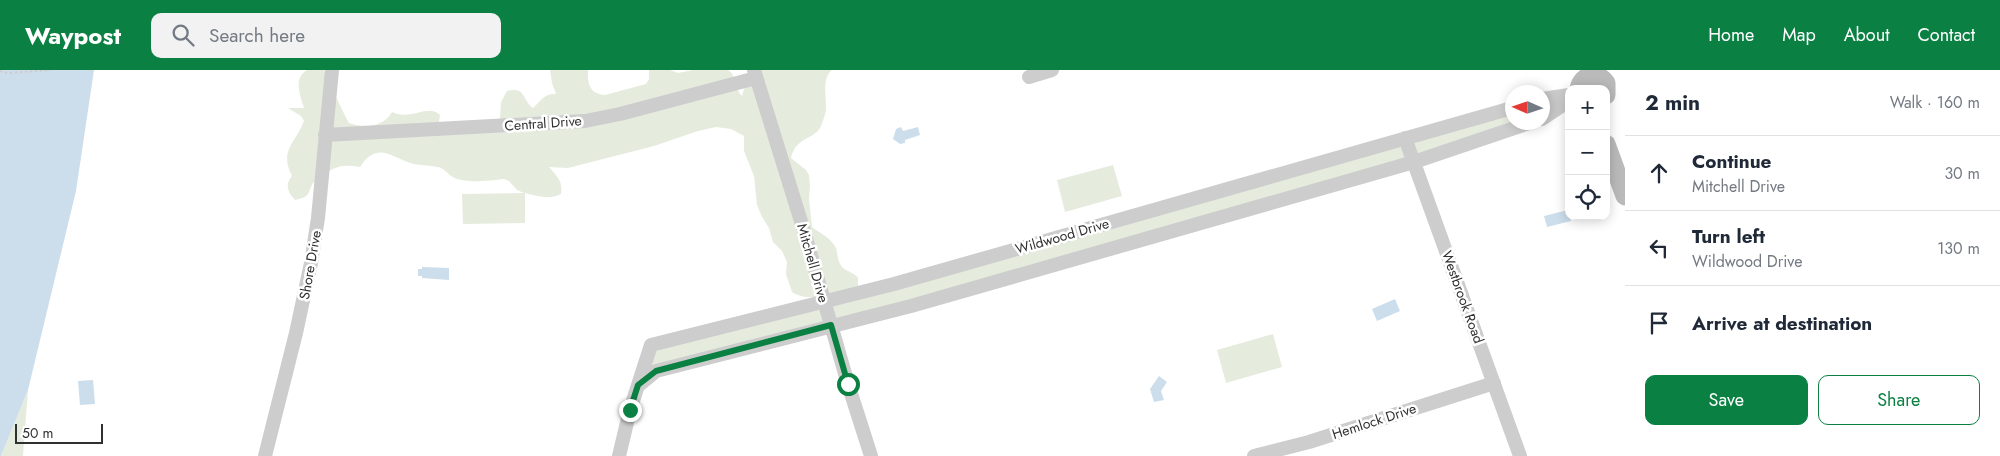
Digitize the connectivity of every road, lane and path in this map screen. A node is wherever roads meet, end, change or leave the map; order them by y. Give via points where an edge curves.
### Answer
1 (51, 70) edge
2 (332, 70) edge
3 (1052, 70) edge
4 (0, 72) edge
5 (755, 74) edge
6 (1029, 77) dead end
7 (1578, 80) edge
8 (1613, 90) edge
9 (1565, 96) edge
10 (1550, 98) edge
11 (1565, 104) edge
12 (1505, 110) edge
13 (1550, 114) edge
14 (1508, 130) edge
15 (325, 136) junction
16 (1405, 138) junction
17 (1610, 155) edge
18 (1414, 162) junction
19 (1625, 196) edge
20 (824, 301) junction
21 (831, 325) junction
22 (1494, 383) junction
23 (638, 385) junction
24 (265, 456) edge
25 (619, 456) edge
26 (870, 456) edge
27 (1254, 456) edge
28 (1520, 456) edge

1 - 4 path
2 - 15 street, Shore Drive
3 - 6 street
5 - 15 street, Central Drive via 620,114 585,121
5 - 20 street, Mitchell Drive
7 - 8 street via 1595,75 1604,79
9 - 10 street
11 - 13 street
12 - 16 street, Wildwood Drive
14 - 18 street, Wildwood Drive
15 - 24 street, Shore Drive via 311,263
16 - 18 street, Westbrook Road
16 - 20 street, Wildwood Drive via 894,284
17 - 19 street
18 - 21 street, Wildwood Drive via 911,306
18 - 22 street, Westbrook Road
20 - 21 street, Mitchell Drive
20 - 23 street, Wildwood Drive via 650,344
21 - 23 street, Wildwood Drive via 656,371
21 - 26 street, Mitchell Drive
22 - 27 street, Hemlock Drive via 1309,442
22 - 28 street, Westbrook Road
23 - 25 street, Wildwood Drive

